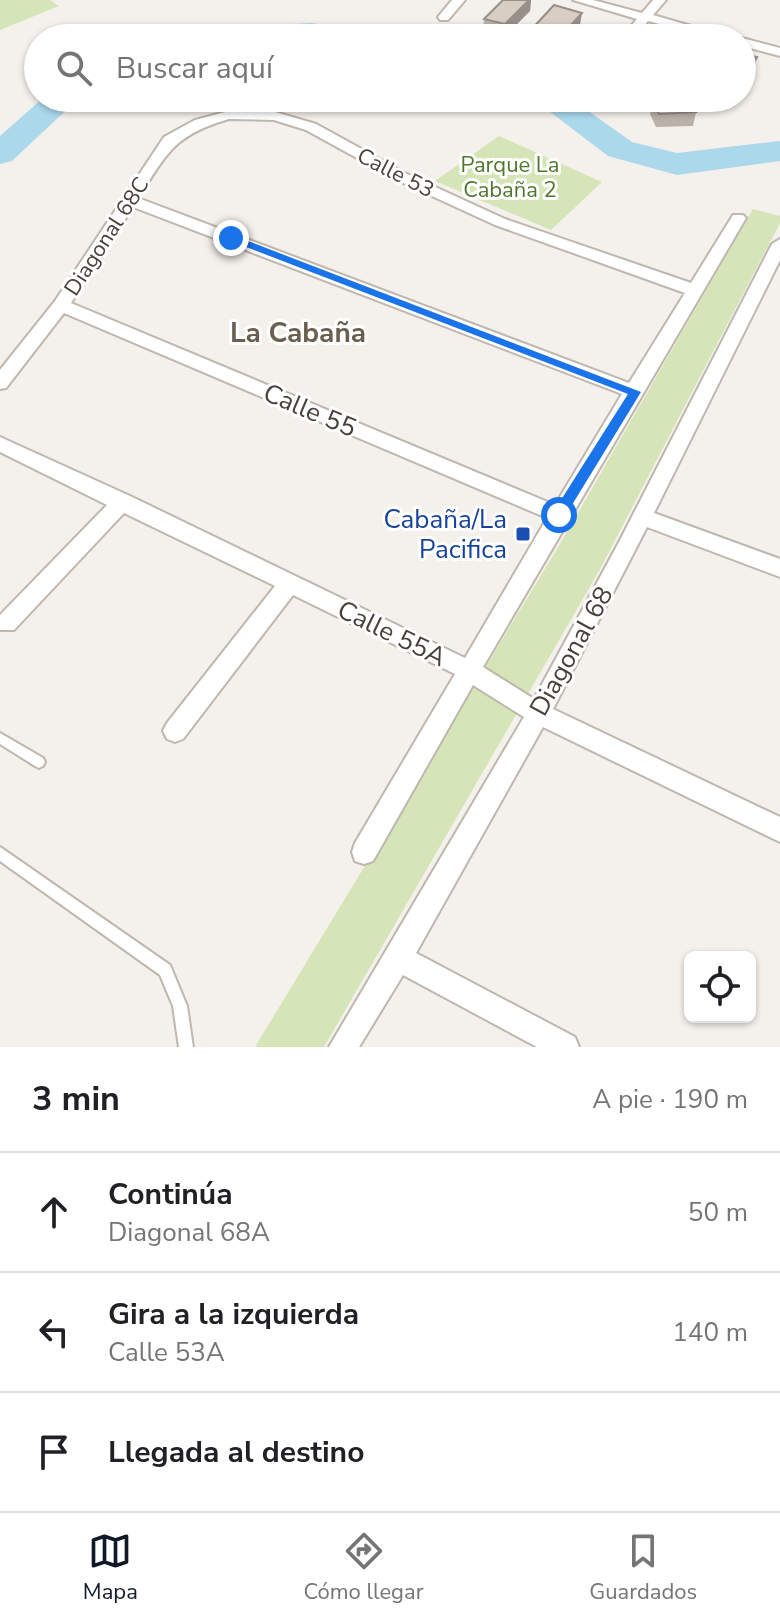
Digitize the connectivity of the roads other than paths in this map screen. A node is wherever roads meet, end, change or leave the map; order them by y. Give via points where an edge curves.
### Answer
1 (459, 0) edge
2 (579, 0) edge
3 (660, 0) edge
4 (444, 17) dead end
5 (645, 17) junction
6 (639, 24) edge
7 (672, 24) edge
8 (756, 46) edge
9 (780, 52) edge
10 (229, 115) joint
11 (129, 200) junction
12 (738, 218) dead end
13 (780, 244) edge
14 (697, 291) junction
15 (61, 305) junction
16 (0, 383) edge
17 (635, 392) junction
18 (0, 444) edge
19 (123, 501) junction
20 (559, 515) junction
21 (644, 517) junction
22 (780, 568) edge
23 (289, 584) junction
24 (6, 623) dead end
25 (468, 670) junction
26 (537, 713) junction
27 (175, 731) dead end
28 (0, 738) edge
29 (39, 762) dead end
30 (780, 830) edge
31 (364, 852) dead end
32 (0, 853) edge
33 (400, 959) junction
34 (186, 1047) edge
35 (343, 1047) edge
36 (565, 1047) edge

1 - 4 street
2 - 5 street
3 - 5 street
5 - 6 street
5 - 7 street
8 - 9 street
10 - 11 street, Diagonal 68C via 169,140
10 - 14 street, Calle 53 via 275,116 311,127 500,222
11 - 15 street, Diagonal 68C
11 - 17 street
12 - 14 street
13 - 21 street, Diagonal 68
14 - 17 street
15 - 16 street, Diagonal 68C
15 - 20 street, Calle 55
17 - 20 street
18 - 19 street, Calle 55A
19 - 23 street, Calle 55A
19 - 24 street
20 - 25 street
21 - 22 street
21 - 26 street, Diagonal 68
23 - 25 street, Calle 55A
23 - 27 street
25 - 26 street, Calle 55A
25 - 31 street
26 - 30 street, Calle 55A
26 - 33 street, Diagonal 68
28 - 29 lane
32 - 34 lane via 165,970 180,1006
33 - 35 street, Diagonal 68
33 - 36 street

